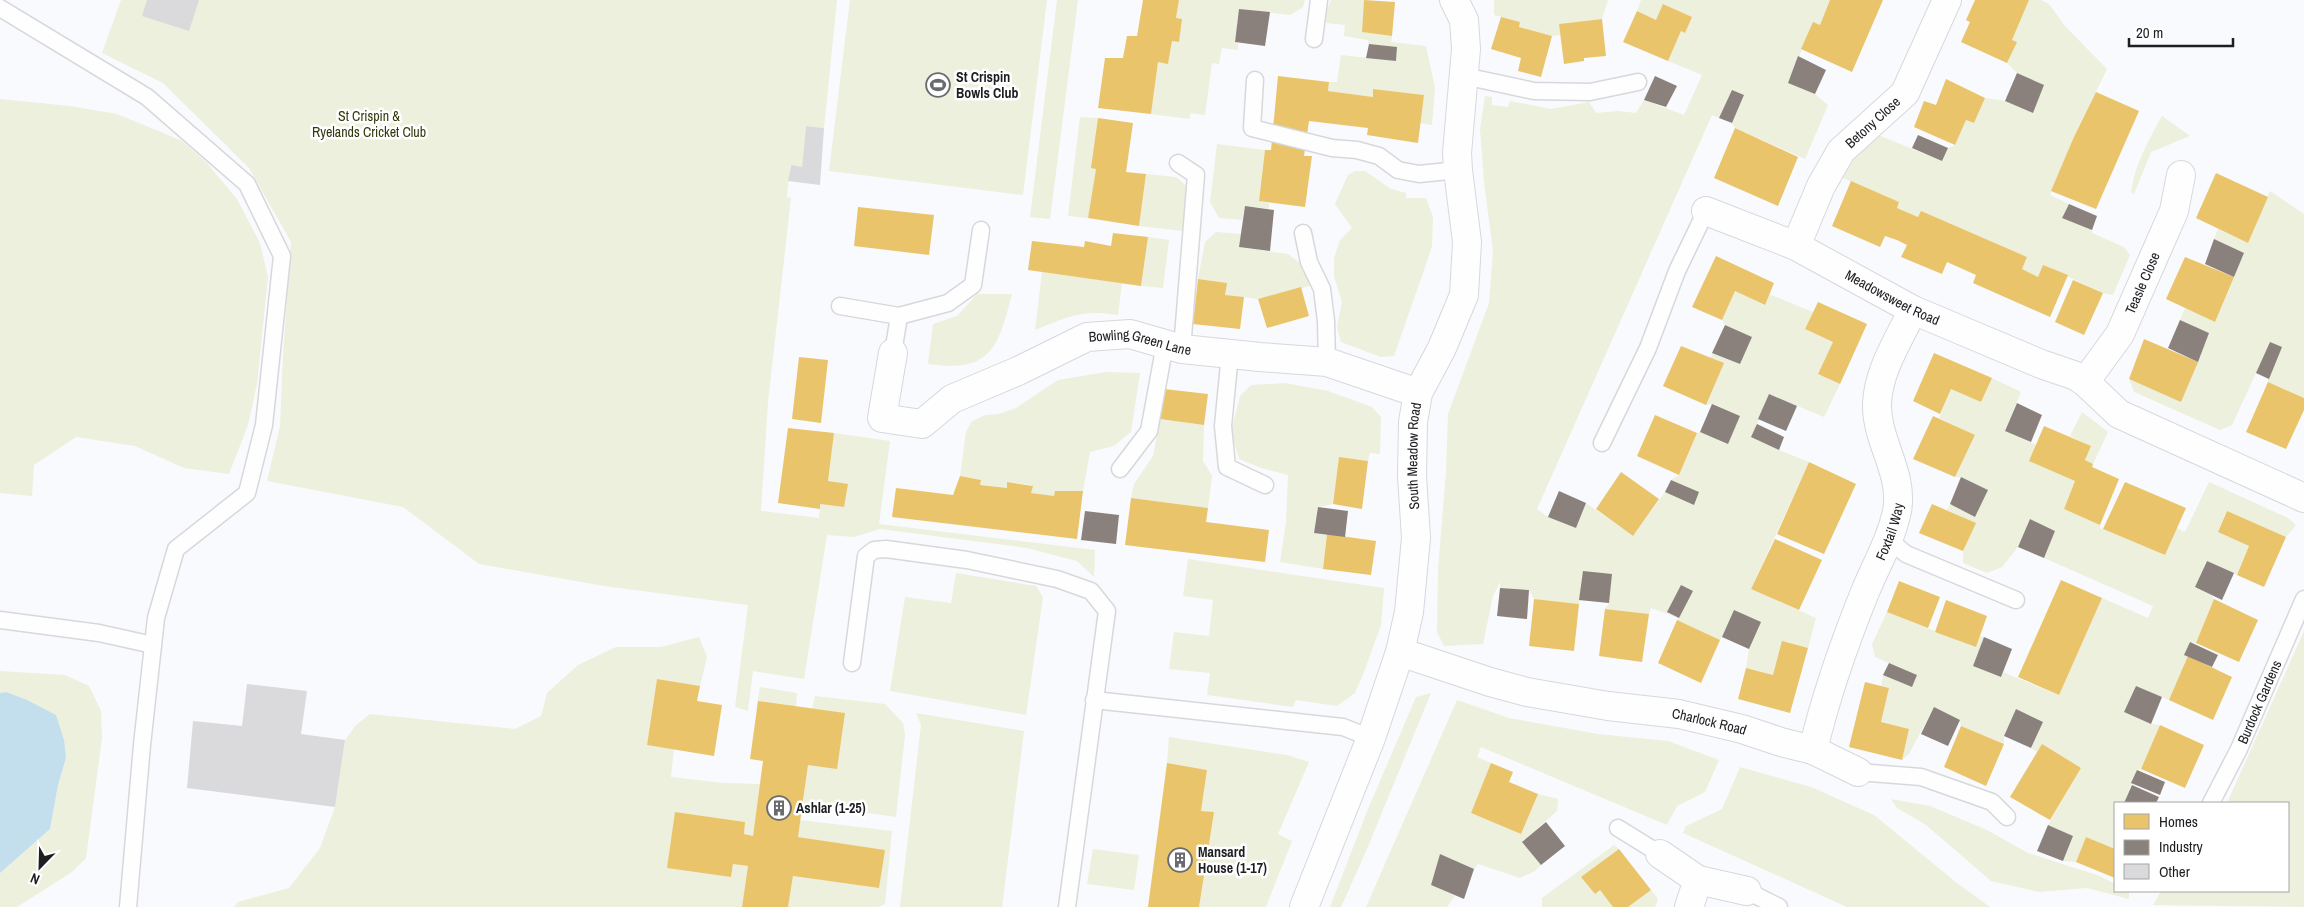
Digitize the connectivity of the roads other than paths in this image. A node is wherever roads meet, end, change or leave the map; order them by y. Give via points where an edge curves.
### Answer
1 (1319, 0) edge
2 (1454, 0) edge
3 (1947, 0) edge
4 (0, 8) edge
5 (1314, 39) dead end
6 (1464, 76) junction
7 (1255, 80) dead end
8 (1638, 82) dead end
9 (1178, 163) dead end
10 (1458, 170) junction
11 (2181, 175) dead end
12 (1706, 211) joint
13 (981, 230) dead end
14 (1303, 233) dead end
15 (1796, 246) junction
16 (840, 306) dead end
17 (1913, 310) junction
18 (899, 316) junction
19 (1173, 347) junction
20 (893, 353) joint
21 (1230, 354) junction
22 (1327, 362) junction
23 (2085, 382) junction
24 (1418, 393) junction
25 (1602, 443) dead end
26 (1120, 469) dead end
27 (1264, 484) dead end
28 (2304, 498) edge
29 (1889, 540) junction
30 (2304, 599) edge
31 (2016, 600) dead end
32 (0, 620) edge
33 (153, 646) junction
34 (1400, 652) junction
35 (852, 662) dead end
36 (1094, 700) junction
37 (1371, 738) junction
38 (1813, 750) junction
39 (1858, 772) joint
40 (2212, 802) edge
41 (2007, 817) dead end
42 (1618, 828) dead end
43 (1660, 854) joint
44 (1698, 880) junction
45 (1747, 891) joint
46 (128, 907) edge
47 (1066, 907) edge
48 (1304, 907) edge
49 (1689, 907) edge
50 (1780, 907) edge

1 - 5 lane
2 - 6 street, South Meadow Road via 1464,20
3 - 15 street, Betony Close via 1906,93 1841,151 1821,186
4 - 33 lane via 147,97 218,158 247,184 282,256 264,425 247,493 176,549 156,618
6 - 8 lane via 1534,91 1590,92
6 - 10 street, South Meadow Road
7 - 10 lane via 1252,128 1379,156 1398,170 1418,174
9 - 19 lane via 1196,175
10 - 24 street, South Meadow Road via 1467,242 1464,295 1442,348
11 - 23 street, Teasle Close via 2174,211 2120,334
12 - 15 street, Meadowsweet Road
12 - 25 lane, Meadowsweet Road via 1677,272 1648,348
13 - 18 lane via 973,285 948,303
14 - 22 lane via 1309,262 1322,289
15 - 17 street, Meadowsweet Road
16 - 18 lane
17 - 23 street, Meadowsweet Road
17 - 29 street, Foxtail Way via 1880,379 1877,405 1898,492
18 - 20 lane
19 - 20 street, Bowling Green Lane via 1130,334 1087,337 952,399 922,424 882,418
19 - 21 street, Bowling Green Lane
19 - 26 lane via 1149,431
21 - 22 street, Bowling Green Lane
21 - 27 lane via 1223,426 1227,467
22 - 24 street, Bowling Green Lane
23 - 28 street, Meadowsweet Road via 2119,414
24 - 34 street, South Meadow Road via 1412,422 1416,538 1413,586
29 - 31 lane via 1906,554
29 - 38 street, Foxtail Way via 1843,647 1824,703
30 - 40 lane, Burdock Gardens via 2239,749
32 - 33 lane via 99,633
33 - 46 lane
34 - 37 street, South Meadow Road
34 - 38 street, Charlock Road via 1527,692 1679,714
35 - 36 lane via 866,556 874,550 886,549 968,560 1057,578 1091,590 1101,601 1106,611
36 - 37 lane via 1343,727
36 - 47 lane
37 - 48 street, South Meadow Road
38 - 39 street, Charlock Road
39 - 41 lane, Charlock Road via 1921,776 1992,802
42 - 43 lane
43 - 44 street
44 - 45 street
44 - 49 street
45 - 50 lane

